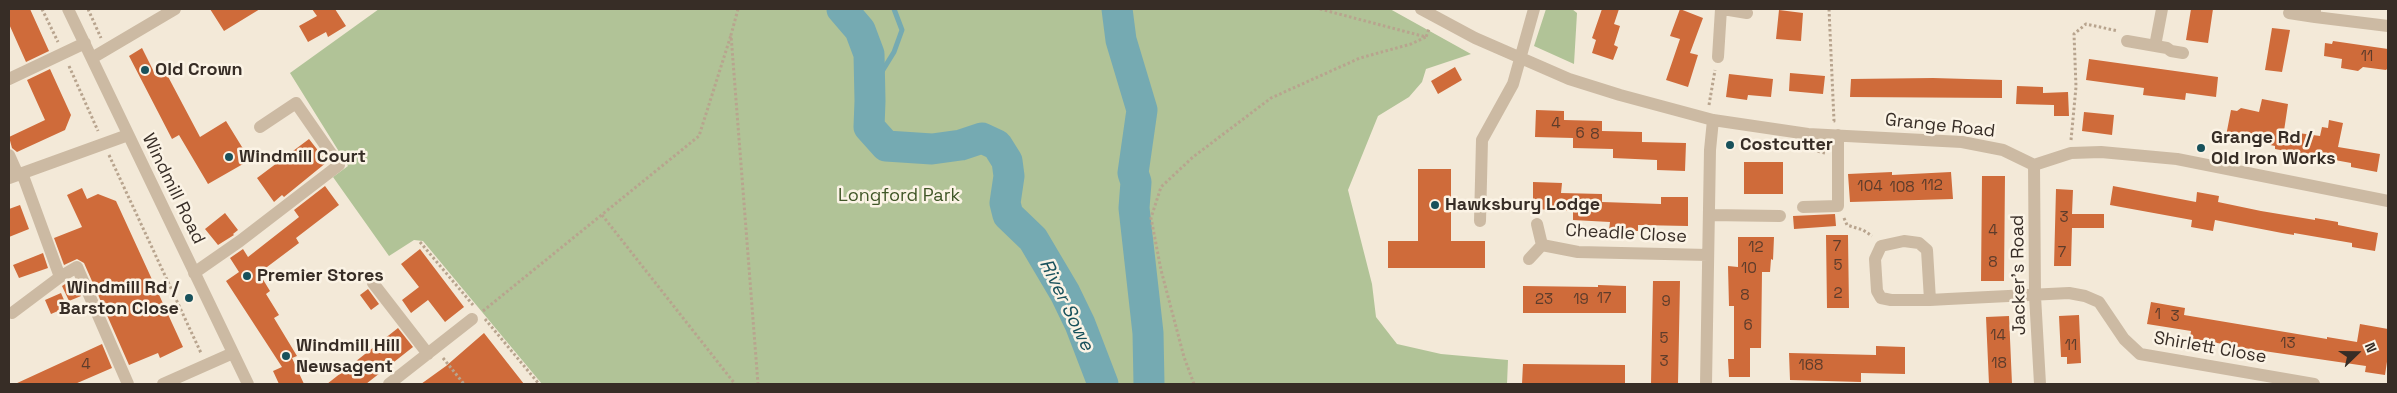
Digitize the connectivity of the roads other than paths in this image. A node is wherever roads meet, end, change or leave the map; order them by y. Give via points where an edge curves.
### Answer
1 (68, 9) edge
2 (174, 9) edge
3 (1421, 9) edge
4 (1534, 9) edge
5 (1722, 9) edge
6 (2162, 9) edge
7 (1747, 13) dead end
8 (2289, 13) dead end
9 (2315, 13) edge
10 (2388, 26) edge
11 (2127, 40) road end
12 (84, 43) junction
13 (2155, 46) junction
14 (2183, 53) dead end
15 (1718, 57) road end
16 (92, 58) junction
17 (1519, 58) junction
18 (9, 78) edge
19 (1710, 119) junction
20 (260, 127) dead end
21 (128, 135) junction
22 (1838, 135) junction
23 (9, 155) edge
24 (2034, 165) junction
25 (16, 176) edge
26 (2388, 201) edge
27 (1803, 207) dead end
28 (1709, 215) junction
29 (1780, 216) dead end
30 (1480, 221) dead end
31 (1537, 224) dead end
32 (1542, 245) junction
33 (1708, 255) junction
34 (1529, 259) dead end
35 (194, 273) junction
36 (60, 277) junction
37 (373, 283) dead end
38 (2035, 296) junction
39 (1930, 300) junction
40 (12, 313) dead end
41 (476, 316) road end
42 (432, 351) junction
43 (233, 353) junction
44 (128, 384) edge
45 (163, 384) edge
46 (248, 384) edge
47 (389, 384) edge
48 (1706, 384) edge
49 (2040, 384) edge
50 (2314, 384) edge

1 - 12 street, Windmill Road
2 - 16 street
3 - 17 street, Grange Road
4 - 17 street
5 - 7 street
5 - 15 street
6 - 13 street
8 - 9 street
9 - 10 street
11 - 13 street
12 - 16 street, Windmill Road
12 - 18 street
13 - 14 street
16 - 21 street, Windmill Road
17 - 19 street, Grange Road via 1569,79
17 - 30 street via 1513,84 1482,140
19 - 22 street, Grange Road via 1808,134
19 - 28 street, Cheadle Close
20 - 35 street via 296,103 339,165
21 - 25 street
21 - 35 street, Windmill Road
22 - 24 street, Grange Road via 1962,142 2003,150
22 - 27 street via 1838,206
23 - 25 street
24 - 26 street via 2071,153 2101,152 2177,159
24 - 38 street, Jacker's Road
25 - 36 street
28 - 29 street
28 - 33 street, Cheadle Close
31 - 32 street, Cheadle Close
32 - 33 street, Cheadle Close via 1578,252
32 - 34 street, Cheadle Close
33 - 48 street, Cheadle Close
35 - 43 street, Windmill Road
36 - 40 street
36 - 44 street via 77,267
37 - 42 street
38 - 39 street, Shirlett Close
38 - 49 street, Jacker's Road
38 - 50 street, Shirlett Close via 2068,293 2099,302 2124,339 2140,354
39 - 39 street via 1927,250 1919,243 1904,241 1881,246 1875,259 1876,291 1881,298
41 - 42 street
42 - 47 street
43 - 45 street
43 - 46 street, Windmill Road

